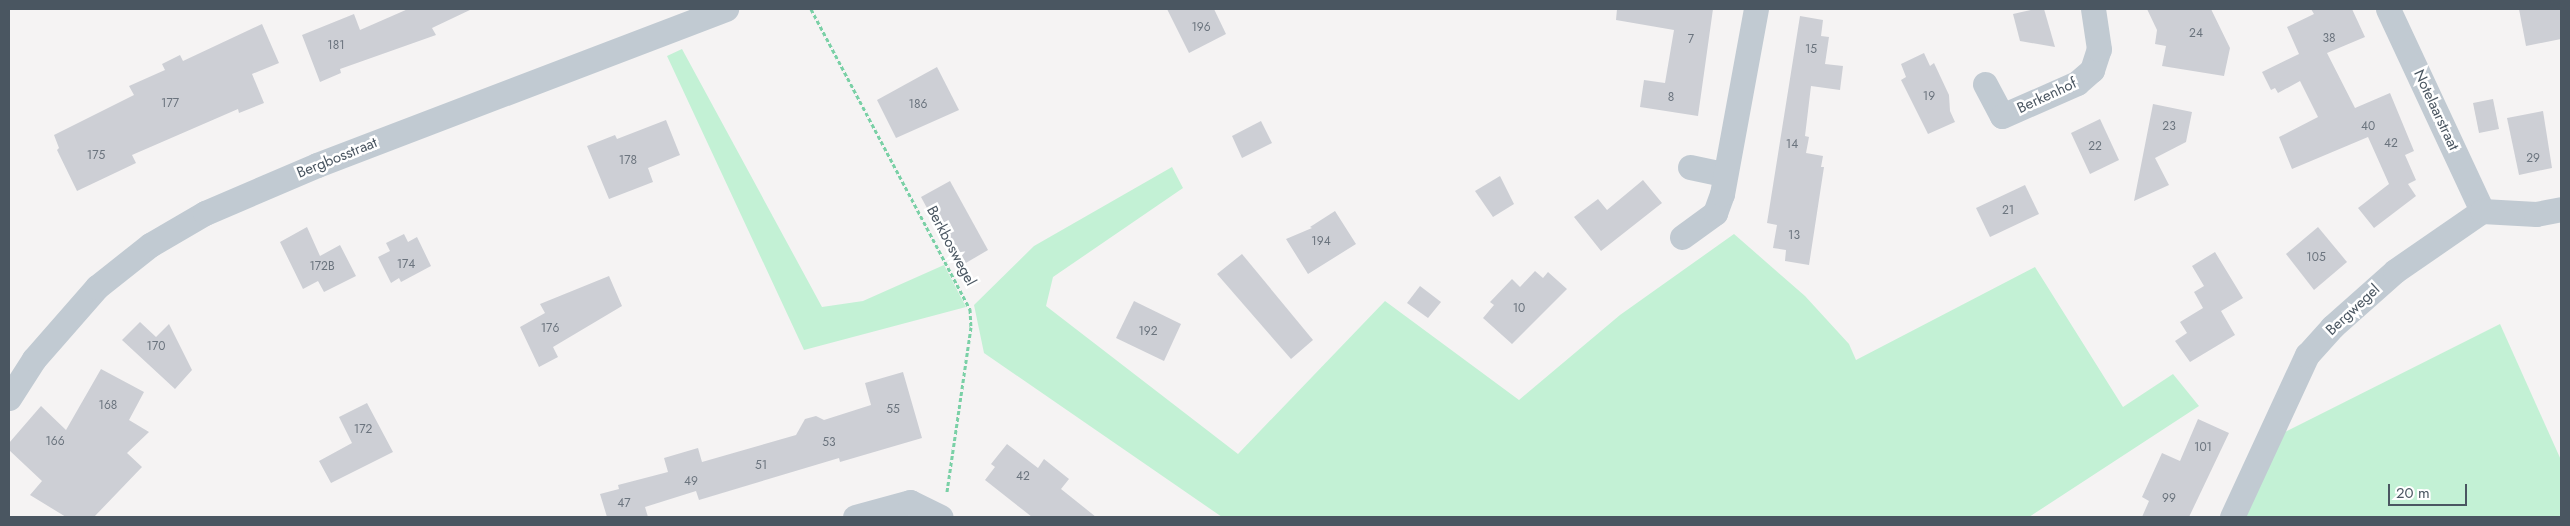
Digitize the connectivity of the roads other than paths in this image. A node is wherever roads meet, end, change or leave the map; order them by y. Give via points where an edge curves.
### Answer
1 (726, 9) edge
2 (1756, 9) edge
3 (2093, 9) edge
4 (2388, 9) edge
5 (1986, 84) dead end
6 (1690, 167) dead end
7 (1724, 174) junction
8 (2561, 209) edge
9 (2482, 211) junction
10 (1682, 236) dead end
11 (9, 398) edge
12 (855, 517) edge
13 (941, 517) edge
14 (2232, 517) edge

1 - 11 street, Bergbosstraat via 317,165 205,213 150,245 97,287 34,359
2 - 7 street
3 - 5 street, Berkenhof via 2099,50 2092,70 2078,84 2002,116
4 - 9 street, Notelaarstraat
6 - 7 street
7 - 10 street via 1722,194 1715,213
8 - 9 street via 2536,214
9 - 14 street, Bergwegel via 2395,271 2332,327 2307,355
12 - 13 street via 910,502

